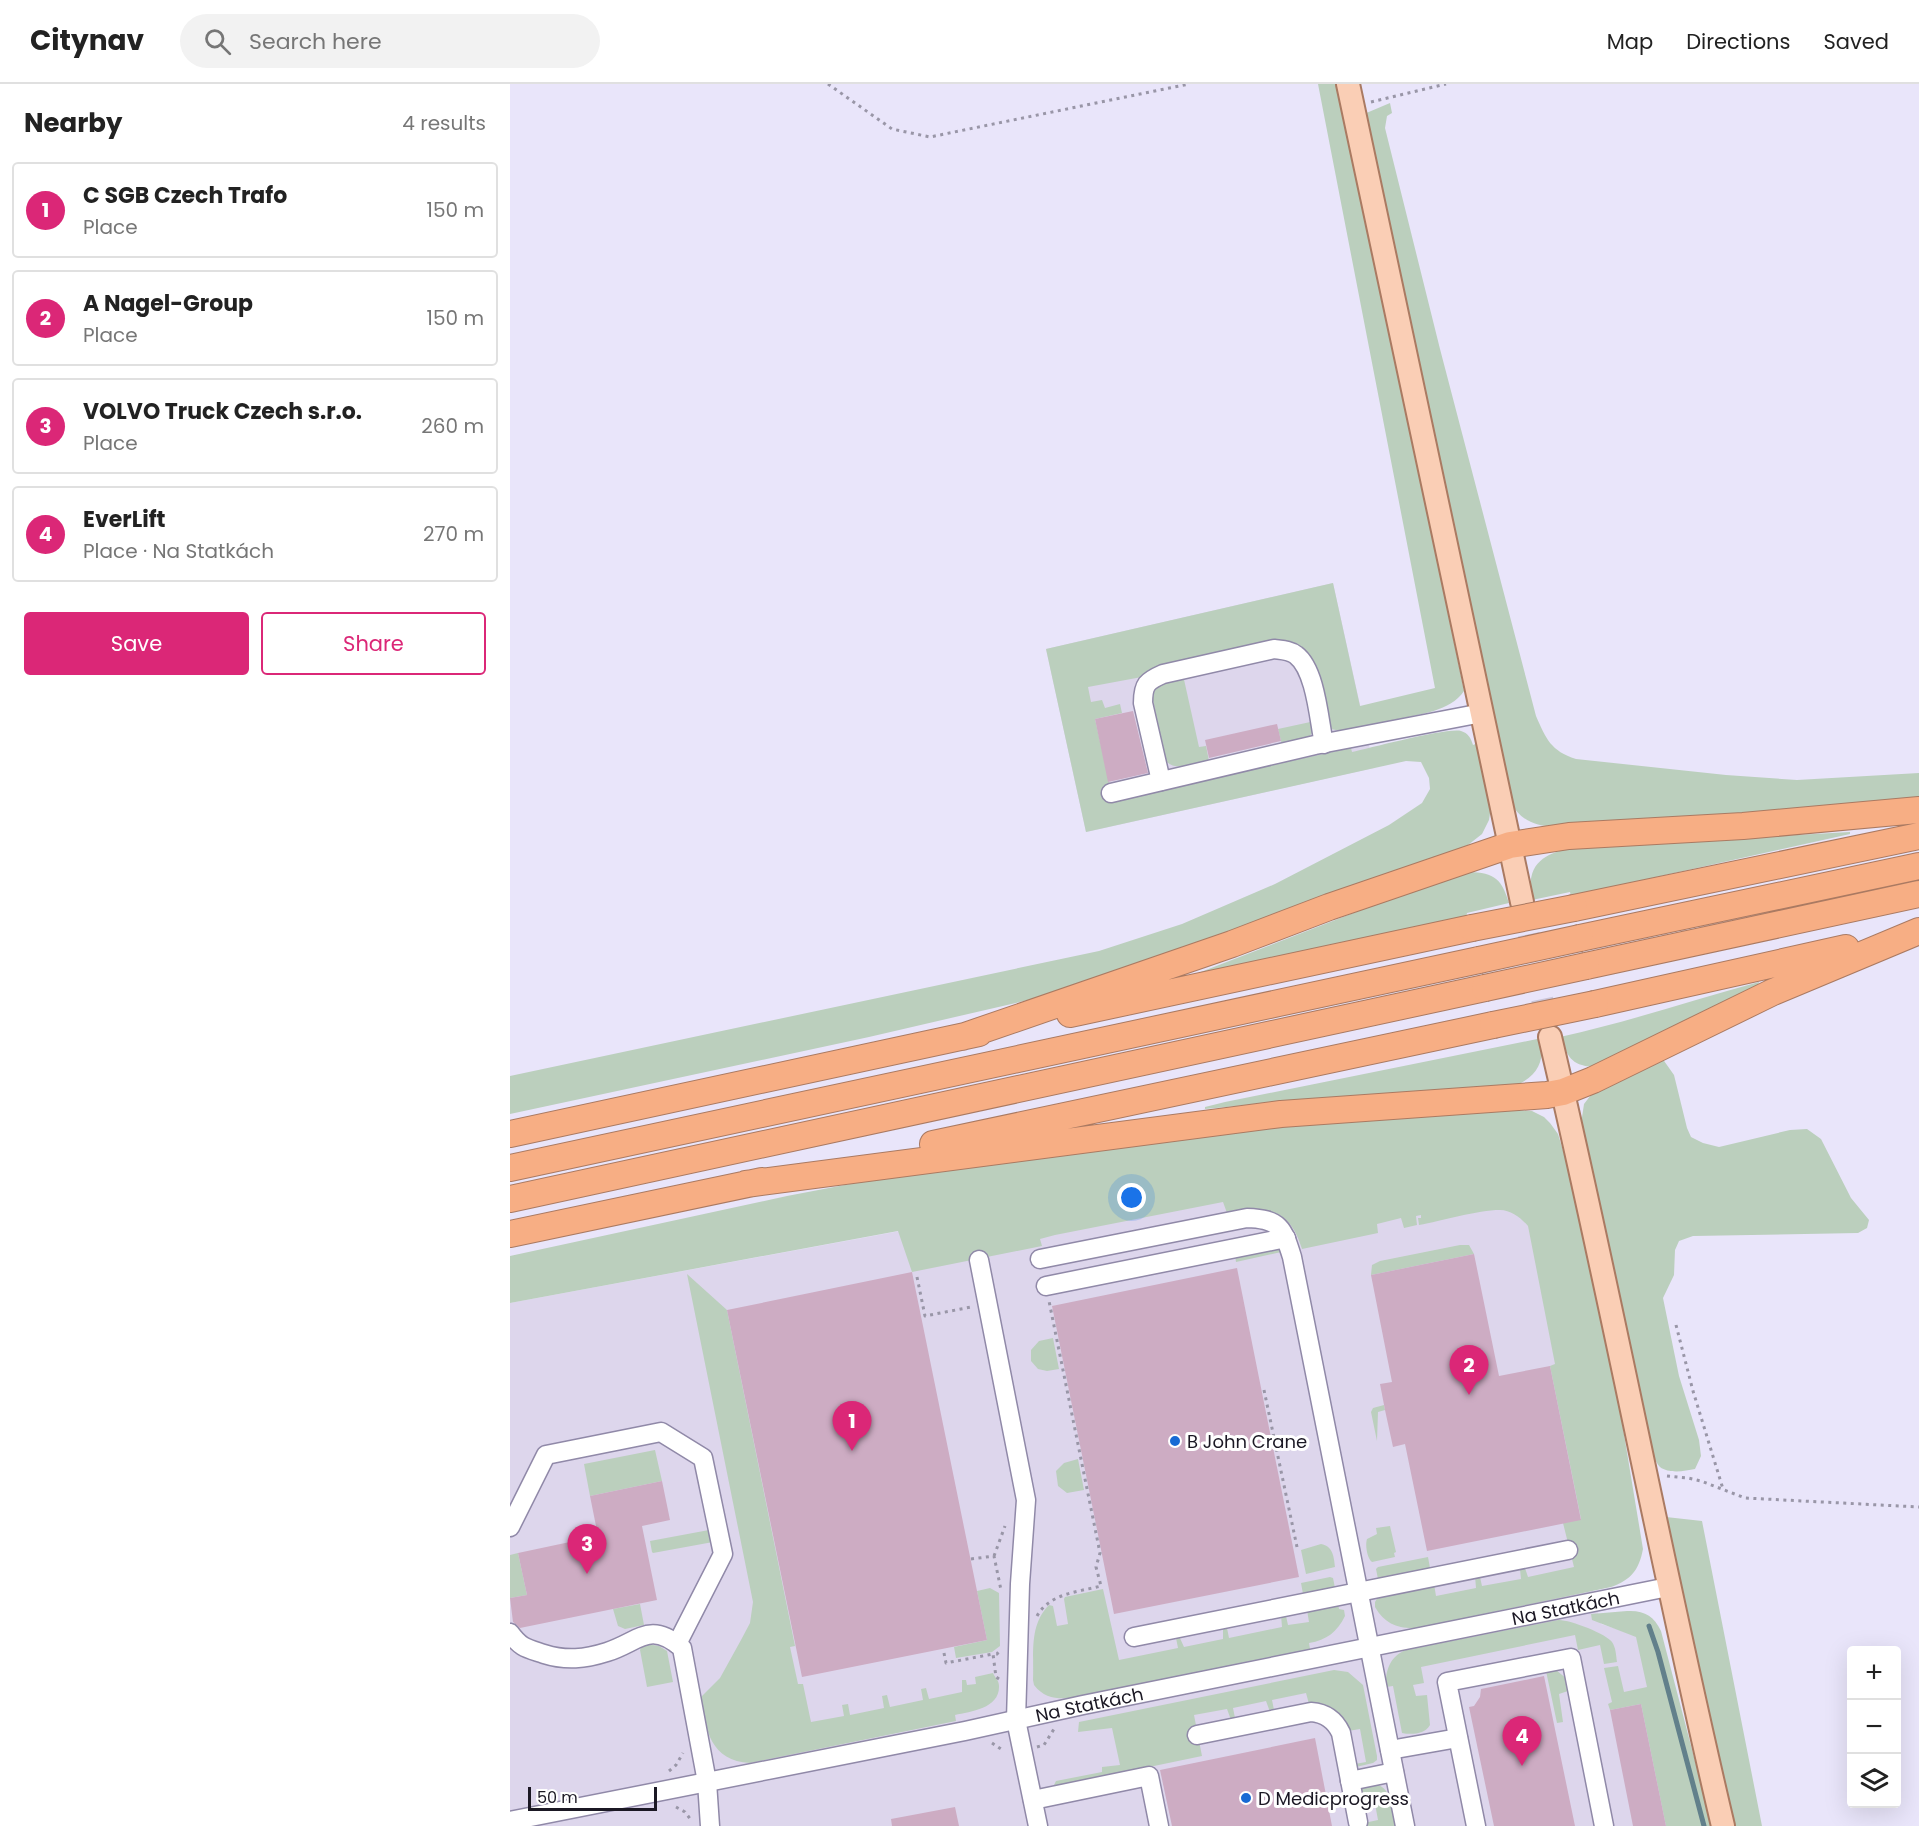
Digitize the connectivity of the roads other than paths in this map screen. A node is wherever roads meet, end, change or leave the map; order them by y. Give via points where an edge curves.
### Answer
1 (1348, 84) edge
2 (1482, 713) junction
3 (1324, 744) junction
4 (1161, 781) junction
5 (1110, 793) dead end
6 (1919, 810) edge
7 (1919, 836) edge
8 (1510, 845) junction
9 (1919, 866) edge
10 (1919, 894) edge
11 (1522, 902) tunnel mouth
12 (1919, 931) edge
13 (962, 1037) junction
14 (1550, 1037) tunnel mouth
15 (1563, 1092) junction
16 (510, 1134) edge
17 (510, 1168) edge
18 (746, 1184) junction
19 (510, 1199) edge
20 (510, 1234) edge
21 (1286, 1238) junction
22 (1040, 1259) dead end
23 (979, 1260) dead end
24 (1046, 1286) road end
25 (510, 1527) edge
26 (1568, 1550) dead end
27 (1668, 1587) junction
28 (1359, 1592) junction
29 (510, 1633) edge
30 (1134, 1636) dead end
31 (677, 1644) junction
32 (1370, 1648) junction
33 (1017, 1720) junction
34 (1197, 1735) dead end
35 (1458, 1738) junction
36 (1390, 1750) junction
37 (1394, 1772) junction
38 (1350, 1781) junction
39 (707, 1782) junction
40 (1033, 1800) junction
41 (510, 1821) edge
42 (1358, 1822) dead end
43 (710, 1826) edge
44 (1038, 1826) edge
45 (1159, 1826) edge
46 (1405, 1826) edge
47 (1476, 1826) edge
48 (1604, 1826) edge
49 (1723, 1826) edge

1 - 2 main road
2 - 3 street
2 - 8 main road
3 - 4 street
3 - 4 street via 1312,684 1305,665 1296,655 1274,649 1174,671 1148,681 1143,692
4 - 5 street
6 - 8 highway via 1569,836
7 - 13 highway, bridge
8 - 11 main road
8 - 13 highway
9 - 17 highway, bridge
10 - 19 highway, bridge
12 - 15 highway via 1773,992
12 - 18 highway, bridge
13 - 16 highway
14 - 15 main road
15 - 18 highway via 1530,1098 1281,1114
15 - 27 main road
18 - 20 highway
21 - 22 street via 1274,1223 1246,1218
21 - 24 street
21 - 28 street
23 - 33 street via 1026,1500
25 - 31 street via 546,1455 661,1432 704,1458 723,1554
26 - 28 street
27 - 32 street, Na Statkách
27 - 49 main road
28 - 30 street
28 - 32 street
29 - 31 street via 520,1647 575,1660 608,1652 642,1635 666,1635
31 - 39 street via 682,1648
32 - 33 street, Na Statkách
32 - 36 street
33 - 39 street, Na Statkách
33 - 40 street
34 - 38 street via 1321,1713 1340,1730
35 - 36 street
35 - 47 street
35 - 48 street via 1447,1682 1571,1658
36 - 37 street
37 - 38 street
37 - 46 street
38 - 42 street
39 - 41 street, Na Statkách
39 - 43 street
40 - 44 street
40 - 45 street via 1149,1776

